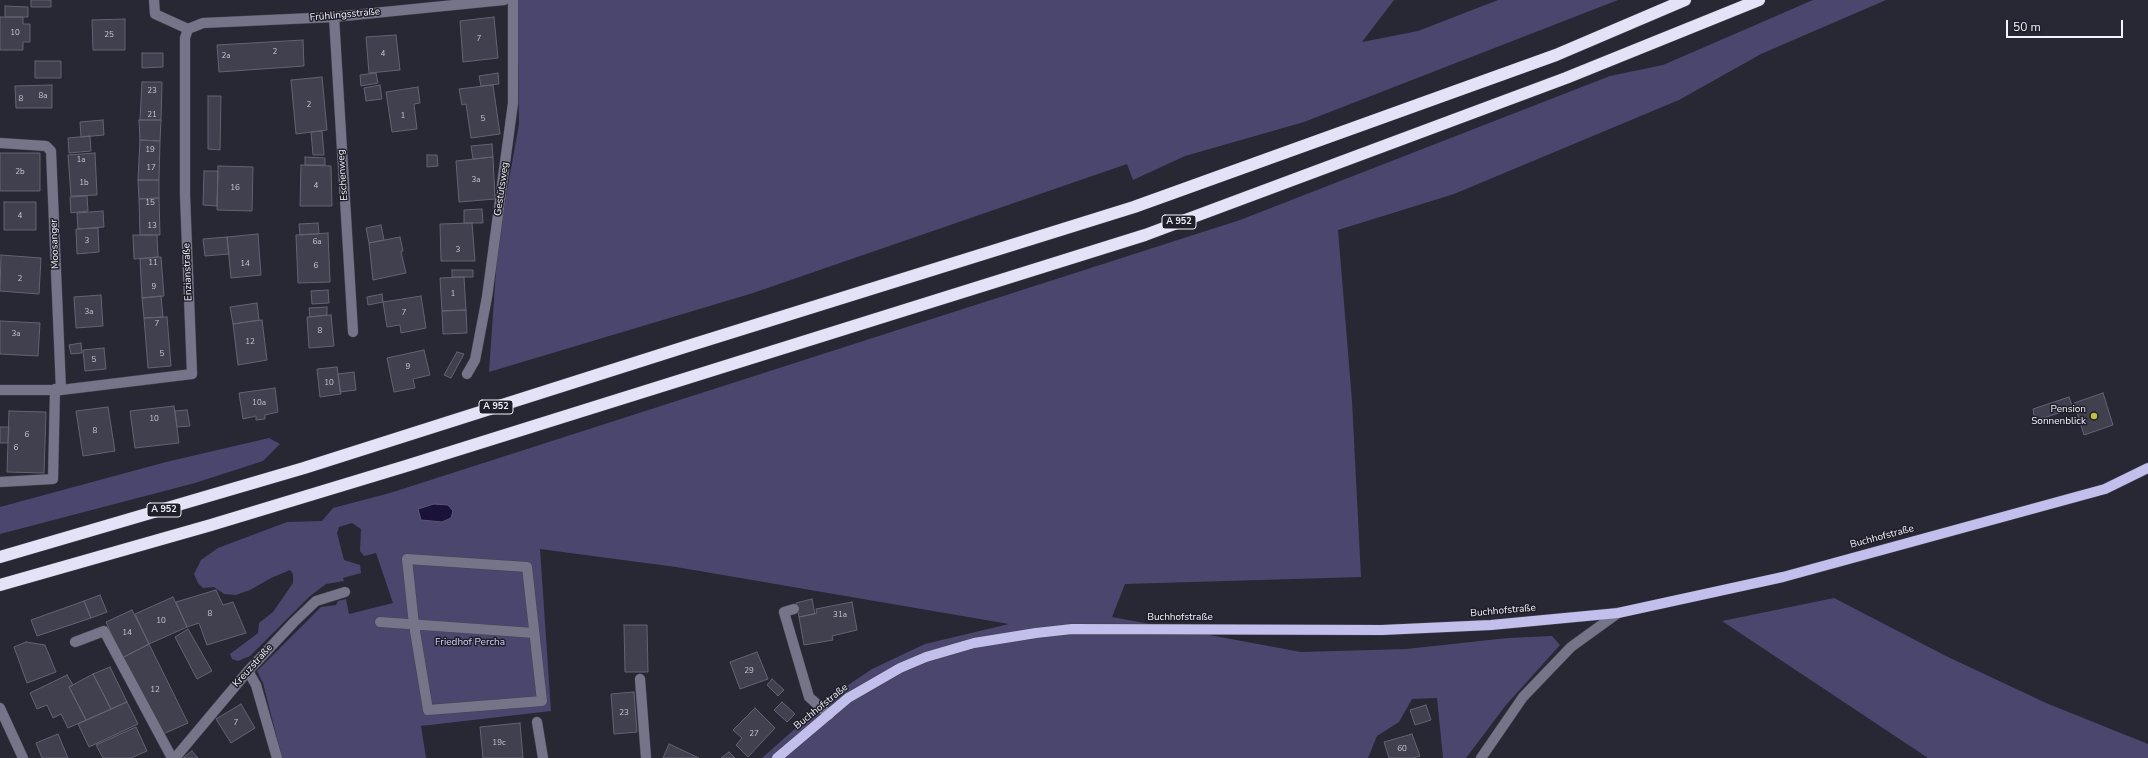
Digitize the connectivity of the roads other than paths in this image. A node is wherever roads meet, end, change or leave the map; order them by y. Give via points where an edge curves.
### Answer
1 (154, 0) edge
2 (504, 0) edge
3 (513, 0) edge
4 (1685, 0) edge
5 (1759, 0) edge
6 (334, 17) junction
7 (188, 29) junction
8 (0, 143) edge
9 (353, 332) dead end
10 (467, 374) dead end
11 (58, 389) junction
12 (0, 390) edge
13 (2148, 468) edge
14 (0, 482) edge
15 (0, 557) edge
16 (0, 585) edge
17 (345, 592) dead end
18 (794, 609) dead end
19 (1618, 613) junction
20 (380, 622) dead end
21 (414, 625) junction
22 (534, 633) junction
23 (75, 642) dead end
24 (248, 671) junction
25 (640, 679) dead end
26 (0, 708) edge
27 (829, 714) junction
28 (537, 722) dead end
29 (23, 758) edge
30 (173, 758) edge
31 (277, 758) edge
32 (543, 758) edge
33 (646, 758) edge
34 (777, 758) edge
35 (1481, 758) edge

1 - 7 street via 155,14
2 - 6 street, Frühlingsstraße
3 - 10 street, Gestütsweg via 513,103 487,298 475,360
4 - 15 highway, A 952 via 1556,55 1134,207 304,468
5 - 16 highway, A 952 via 1566,78 1145,235 406,466
6 - 7 street, Frühlingsstraße via 203,23
6 - 9 street, Eschenweg
7 - 11 street, Enzianstraße via 185,38 186,195 192,374
8 - 11 street, Moosanger via 46,146 51,151
11 - 12 street, Enzianstraße
11 - 14 street, Moosanger via 53,479
13 - 19 main road, Buchhofstraße via 2105,489 1790,575
17 - 24 street, Kreuzstraße via 316,601
18 - 27 street via 784,612 809,697
19 - 27 main road, Buchhofstraße via 1491,625 1382,630 1072,630 1036,633 974,643 926,657 900,668 848,698
19 - 35 street, Buchhofstraße via 1571,647 1524,697
20 - 21 street
21 - 22 street
21 - 22 street via 407,559 527,567
21 - 22 street via 428,710 542,701
23 - 30 street via 104,631
24 - 30 street, Kreuzstraße
24 - 31 street via 256,685
25 - 33 street
26 - 29 street
27 - 34 main road, Buchhofstraße
28 - 32 street

